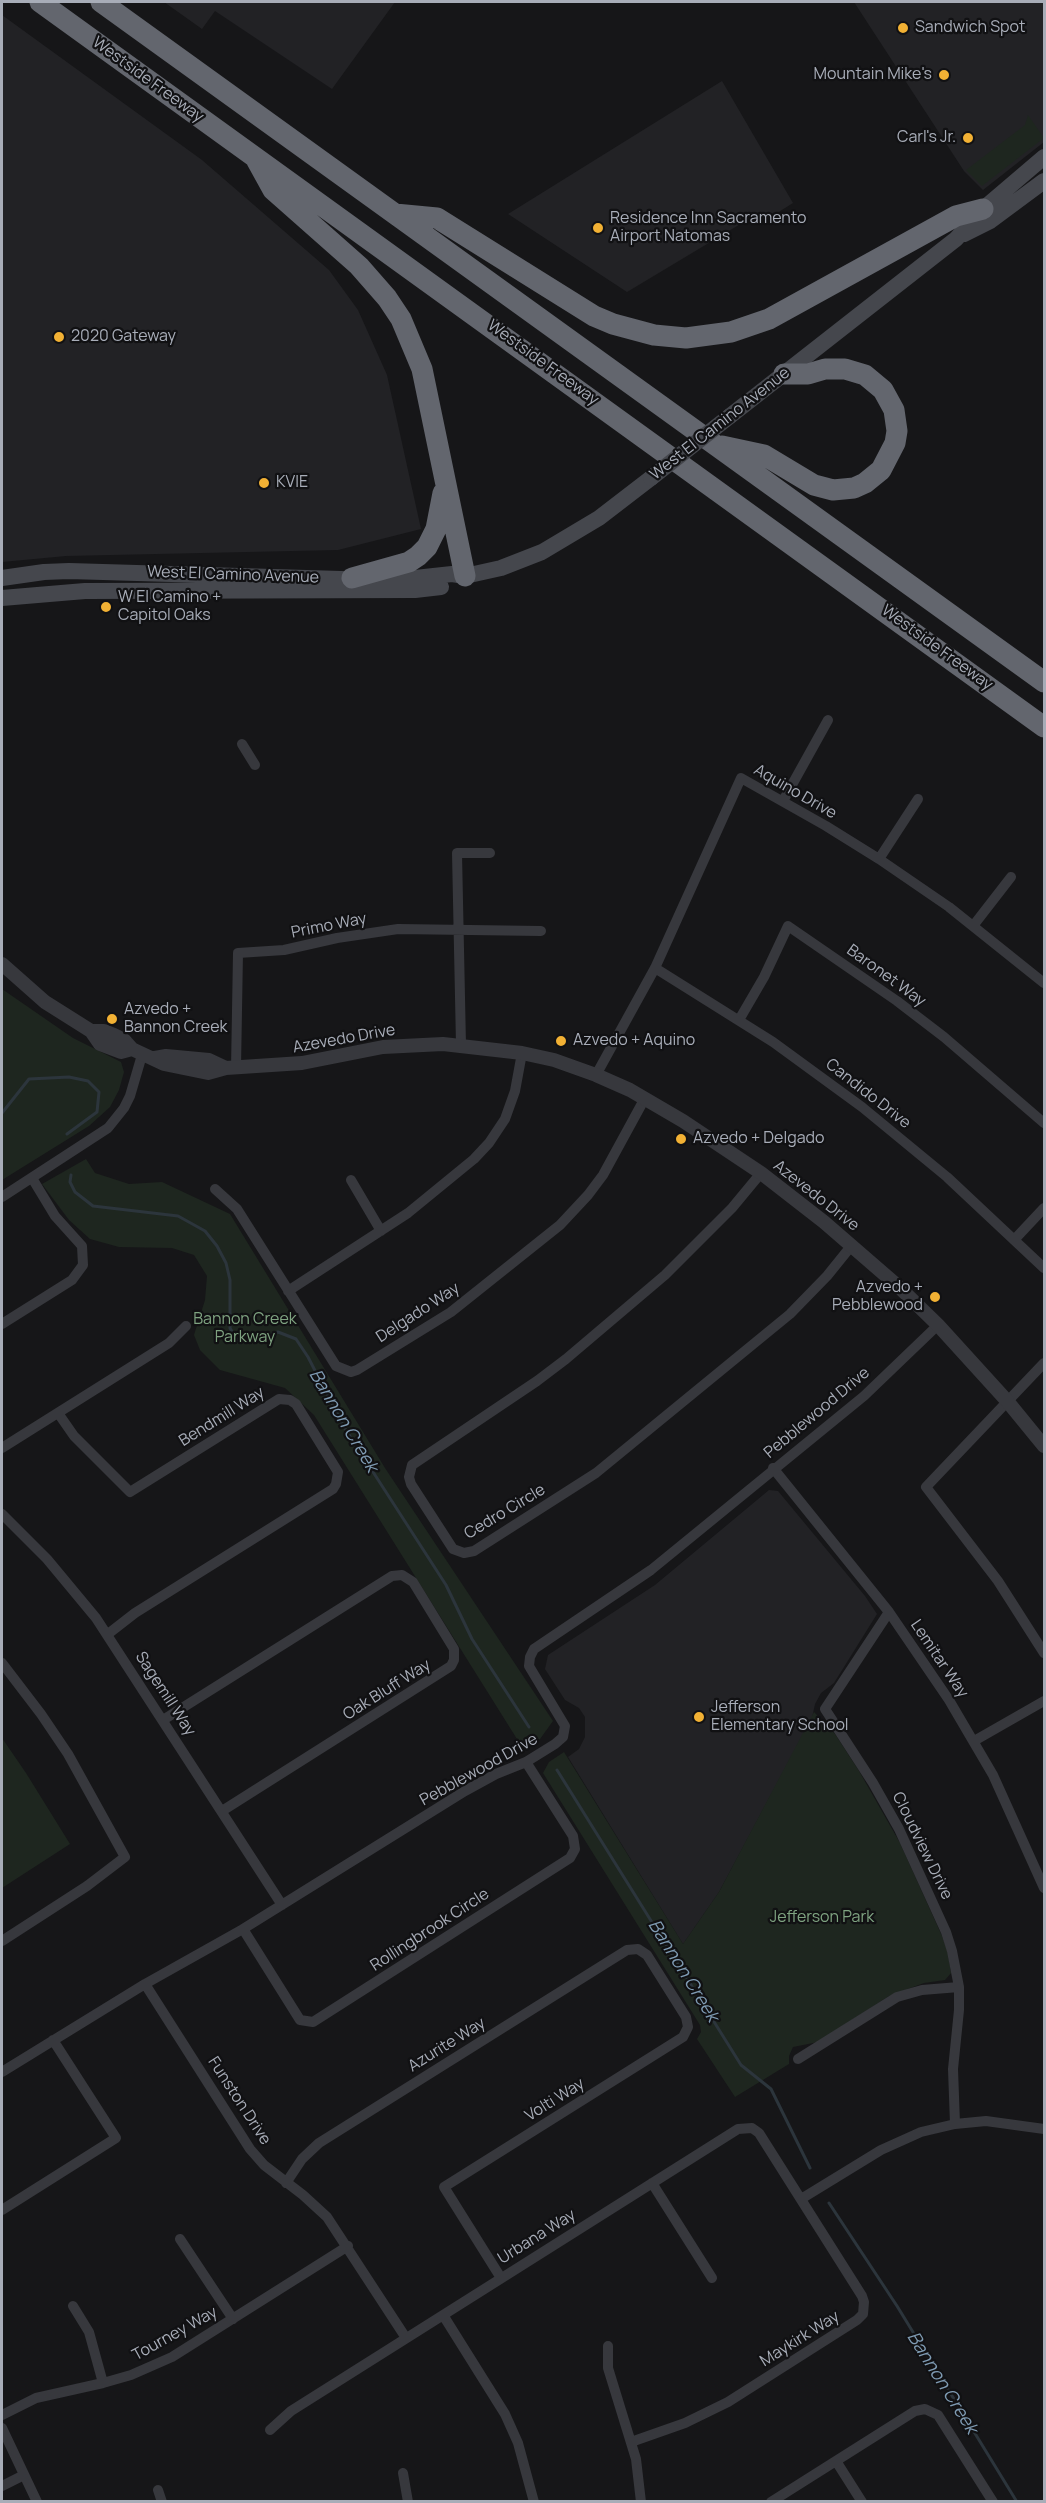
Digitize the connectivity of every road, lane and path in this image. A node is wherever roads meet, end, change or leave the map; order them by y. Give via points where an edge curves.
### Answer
1 (40, 2) edge
2 (101, 2) edge
3 (254, 155) junction
4 (1044, 157) edge
5 (1044, 181) edge
6 (982, 209) junction
7 (394, 214) junction
8 (956, 239) junction
9 (784, 374) junction
10 (716, 444) junction
11 (445, 483) junction
12 (465, 576) junction
13 (2, 578) edge
14 (352, 578) junction
15 (2, 598) edge
16 (1044, 682) edge
17 (828, 720) dead end
18 (1044, 727) edge
19 (242, 744) dead end
20 (255, 765) dead end
21 (918, 799) dead end
22 (783, 801) junction
23 (490, 853) dead end
24 (879, 859) junction
25 (1011, 877) dead end
26 (973, 926) junction
27 (459, 929) junction
28 (541, 931) dead end
29 (2, 964) edge
30 (655, 968) junction
31 (1044, 982) edge
32 (740, 1020) junction
33 (461, 1045) junction
34 (522, 1053) junction
35 (142, 1054) junction
36 (231, 1068) junction
37 (596, 1075) junction
38 (645, 1098) junction
39 (1044, 1123) edge
40 (761, 1173) junction
41 (32, 1178) junction
42 (351, 1180) dead end
43 (215, 1189) dead end
44 (2, 1197) edge
45 (1044, 1208) edge
46 (381, 1231) junction
47 (1014, 1240) junction
48 (852, 1245) junction
49 (1044, 1268) edge
50 (288, 1291) junction
51 (2, 1324) edge
52 (938, 1325) junction
53 (186, 1326) dead end
54 (1044, 1363) edge
55 (1008, 1402) junction
56 (58, 1413) junction
57 (1044, 1446) edge
58 (2, 1448) edge
59 (773, 1468) junction
60 (2, 1514) edge
61 (889, 1612) junction
62 (108, 1634) junction
63 (1044, 1653) edge
64 (2, 1663) edge
65 (1044, 1701) edge
66 (163, 1720) junction
67 (974, 1741) junction
68 (526, 1761) junction
69 (222, 1811) junction
70 (1044, 1888) edge
71 (282, 1905) junction
72 (243, 1929) junction
73 (2, 1941) edge
74 (638, 1949) joint
75 (145, 1983) junction
76 (959, 1988) junction
77 (54, 2040) junction
78 (798, 2059) dead end
79 (2, 2072) edge
80 (955, 2124) junction
81 (1044, 2129) edge
82 (286, 2183) junction
83 (652, 2183) junction
84 (801, 2199) junction
85 (2, 2210) edge
86 (180, 2239) dead end
87 (348, 2246) junction
88 (501, 2278) junction
89 (712, 2278) dead end
90 (73, 2306) dead end
91 (443, 2315) junction
92 (233, 2319) junction
93 (406, 2338) junction
94 (608, 2346) dead end
95 (103, 2383) junction
96 (2, 2415) edge
97 (2, 2428) edge
98 (270, 2430) dead end
99 (631, 2442) junction
100 (836, 2461) junction
101 (403, 2473) dead end
102 (24, 2475) junction
103 (2, 2486) edge
104 (158, 2490) dead end
105 (37, 2502) edge
106 (162, 2502) edge
107 (408, 2502) edge
108 (534, 2502) edge
109 (641, 2502) edge
110 (771, 2502) edge
111 (862, 2502) edge
112 (993, 2502) edge

1 - 3 highway, Westside Freeway
2 - 7 highway, Westside Freeway
3 - 11 highway via 273,190 359,266 400,319 422,369
3 - 18 highway, Westside Freeway
4 - 6 main road, West El Camino Avenue
5 - 8 main road, West El Camino Avenue via 990,221
6 - 7 highway via 956,216 769,319 731,332 686,338 654,336 614,324 437,218
6 - 8 main road, West El Camino Avenue
7 - 10 highway, Westside Freeway
8 - 9 main road, West El Camino Avenue
9 - 10 highway via 845,369 865,375 884,390 894,410 897,431 881,470 854,488 833,490 814,485 764,454
9 - 12 main road, West El Camino Avenue, bridge via 599,518 542,552 501,568
10 - 16 highway, Westside Freeway
11 - 12 highway
11 - 14 highway via 436,529 427,547 409,562
12 - 14 main road, West El Camino Avenue
12 - 15 main road, West El Camino Avenue via 455,584 415,590 85,591
13 - 14 main road, West El Camino Avenue via 69,571
17 - 22 street
19 - 20 street
21 - 24 street
22 - 24 street, Aquino Drive
22 - 30 street, Aquino Drive via 741,778
23 - 27 street via 458,853
24 - 26 street, Aquino Drive
25 - 26 street
26 - 31 street, Aquino Drive
27 - 28 street, Primo Way
27 - 33 street
27 - 36 street, Primo Way via 398,929 284,950 238,953
29 - 35 street, Azevedo Drive via 45,1002 91,1031 100,1044
30 - 32 street, Candido Drive
30 - 37 street, Aquino Drive
32 - 39 street, Baronet Way via 788,926 925,1022
32 - 47 street, Candido Drive via 862,1107
33 - 34 street, Azevedo Drive
33 - 36 street, Azevedo Drive via 384,1047 302,1064
34 - 37 street, Azevedo Drive
34 - 46 street via 511,1105 489,1143 431,1196
35 - 36 street, Azevedo Drive via 164,1064 208,1072
35 - 41 street via 130,1096 117,1118 98,1136
37 - 38 street, Azevedo Drive
38 - 40 street, Azevedo Drive
38 - 50 street, Delgado Way via 603,1175 560,1225 451,1312 357,1370 347,1372 336,1366
40 - 48 street, Azevedo Drive
40 - 48 street, Cedro Circle via 732,1208 664,1275 575,1351 412,1465 411,1484 453,1549 474,1551 596,1473 790,1314
41 - 44 street
41 - 51 street via 55,1215 82,1246 83,1265 72,1280
42 - 46 street
43 - 50 street, Delgado Way via 237,1209
45 - 47 street
46 - 50 street
47 - 49 street, Candido Drive
48 - 52 street, Azevedo Drive
52 - 55 street, Azevedo Drive
52 - 59 street, Pebblewood Drive via 864,1396
53 - 56 street via 169,1343
54 - 55 street
55 - 57 street, Azevedo Drive
55 - 63 street via 926,1487 998,1581
56 - 58 street
56 - 62 street, Bendmill Way via 74,1436 130,1492 279,1400 296,1404 338,1472 333,1489 135,1613
59 - 61 street, Lemitar Way
59 - 68 street, Pebblewood Drive via 651,1570 534,1649 529,1666 565,1726 563,1737
60 - 62 street, Sagemill Way via 53,1566
61 - 67 street, Lemitar Way
61 - 76 street, Cloudview Drive via 825,1708 873,1783 917,1866 946,1932
62 - 66 street, Sagemill Way
64 - 73 street via 68,1754 125,1857
65 - 67 street
66 - 69 street, Sagemill Way
66 - 69 street, Oak Bluff Way via 392,1576 402,1575 413,1582 454,1648 451,1666
67 - 70 street, Lemitar Way
68 - 71 street, Pebblewood Drive via 465,1791
68 - 72 street, Rollingbrook Circle via 573,1836 575,1848 570,1858 313,2022 300,2020
69 - 71 street, Sagemill Way
71 - 72 street, Pebblewood Drive
72 - 75 street, Pebblewood Drive
74 - 82 street, Azurite Way via 627,1950 319,2143
74 - 88 street, Volti Way via 647,1955 686,2017 688,2026 683,2037 444,2187
75 - 77 street, Pebblewood Drive
75 - 82 street, Funston Drive via 250,2149
76 - 78 street via 922,1990 897,1997
76 - 80 street, Cloudview Drive via 953,2069
77 - 79 street, Pebblewood Drive
77 - 85 street via 116,2138
80 - 81 street via 997,2122
80 - 84 street via 900,2140
82 - 87 street, Funston Drive via 316,2205
83 - 84 street, Urbana Way via 747,2127 759,2133
83 - 88 street, Urbana Way
83 - 89 street
84 - 99 street, Maykirk Way via 862,2296 861,2318 728,2402 685,2423
86 - 92 street
87 - 92 street, Tourney Way
87 - 93 street, Funston Drive
88 - 91 street, Urbana Way
90 - 95 street via 88,2332
91 - 93 street, Urbana Way
91 - 108 street via 505,2414 521,2452
92 - 95 street, Tourney Way via 172,2357
93 - 98 street, Urbana Way via 291,2410
94 - 99 street via 609,2375
95 - 96 street, Tourney Way via 51,2393
97 - 102 street
99 - 109 street
100 - 110 street
100 - 111 street
100 - 112 street via 915,2410 932,2410
101 - 107 street
102 - 103 street
102 - 105 street
104 - 106 street

